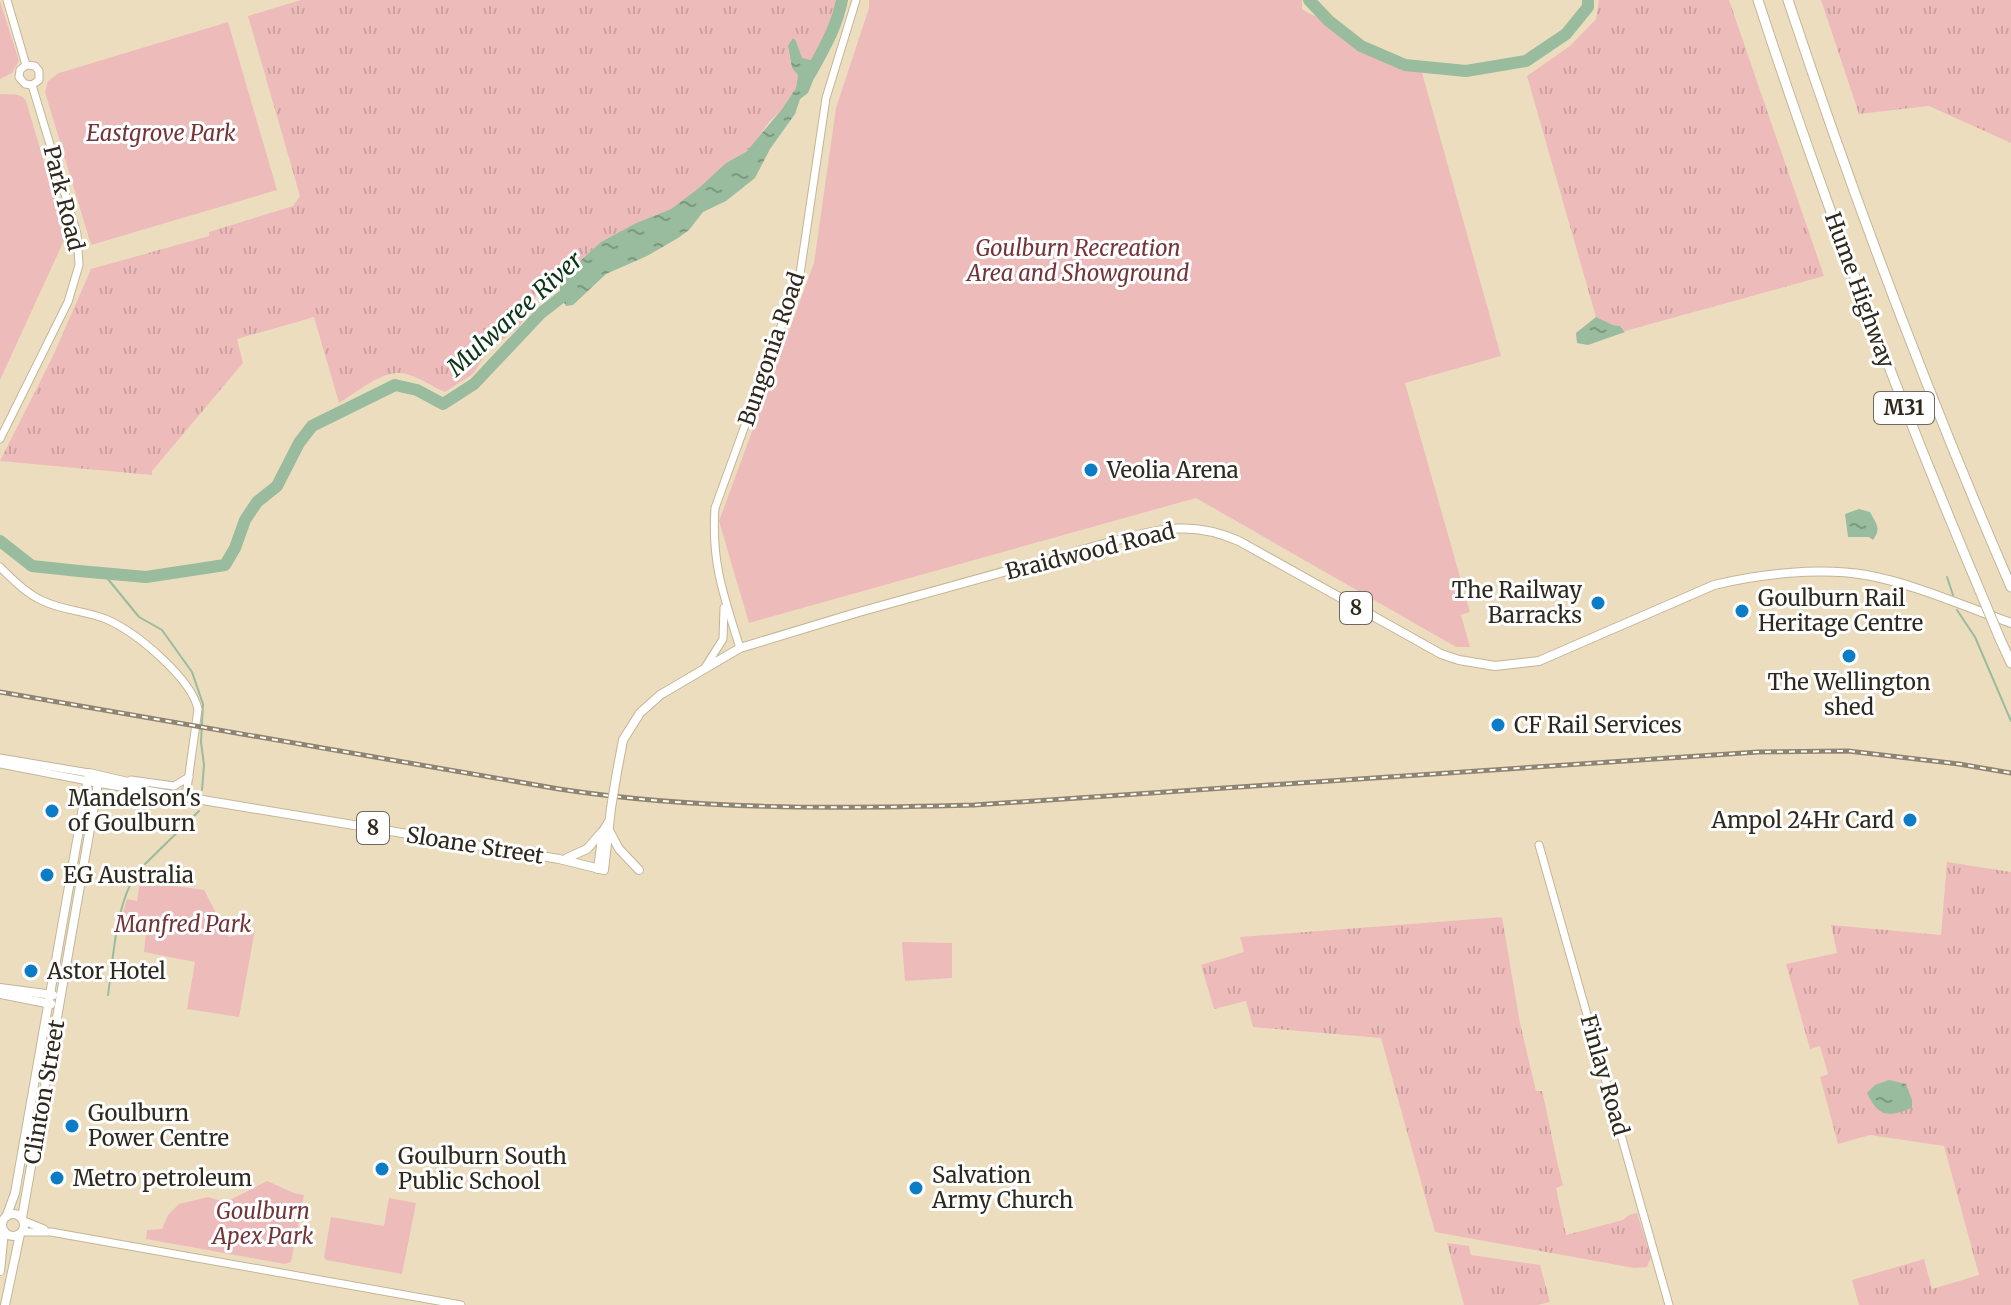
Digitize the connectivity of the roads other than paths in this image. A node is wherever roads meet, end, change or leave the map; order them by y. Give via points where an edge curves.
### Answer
1 (7, 0) edge
2 (856, 0) edge
3 (1758, 0) edge
4 (1788, 0) edge
5 (26, 65) junction
6 (32, 85) junction
7 (0, 439) edge
8 (0, 567) edge
9 (2011, 587) edge
10 (722, 590) junction
11 (2011, 623) edge
12 (740, 648) junction
13 (2011, 663) edge
14 (705, 668) junction
15 (0, 758) edge
16 (0, 764) edge
17 (189, 777) junction
18 (94, 778) junction
19 (120, 778) junction
20 (154, 790) junction
21 (186, 796) junction
22 (607, 828) junction
23 (1539, 845) dead end
24 (563, 859) junction
25 (601, 867) joint
26 (77, 870) junction
27 (639, 870) dead end
28 (0, 991) edge
29 (49, 999) junction
30 (61, 1001) junction
31 (4, 1216) edge
32 (23, 1220) junction
33 (2, 1229) edge
34 (51, 1232) junction
35 (21, 1233) junction
36 (0, 1271) edge
37 (5, 1305) edge
38 (461, 1305) edge
39 (1669, 1305) edge

1 - 5 street
2 - 10 street, Bungonia Road via 826,98 800,274 715,508 712,542
3 - 13 highway, Hume Highway / M31, bridge via 1912,429
4 - 9 highway, Hume Highway / M31 via 1865,222
5 - 6 street via 19,77
5 - 6 street via 39,71 39,80
6 - 7 street, Park Road via 77,234 79,265 68,302
8 - 17 street via 41,601 117,625 184,681 198,709
10 - 12 street, Bungonia Road
10 - 14 street via 723,639
11 - 12 main road, Braidwood Road / 8 via 1866,575 1788,574 1714,585 1539,661 1476,664 1419,644 1232,538 1176,527
12 - 14 main road, Braidwood Road / 8
14 - 22 main road, Braidwood Road / 8, bridge via 660,695 640,713 623,740
15 - 18 street, Sloane Street
16 - 18 street, Sloane Street
17 - 19 street via 174,786
17 - 21 street
18 - 19 main road, Sloane Street / 8
18 - 20 main road, Sloane Street / 8
18 - 26 main road, Clinton Street
19 - 20 main road, Sloane Street / 8
20 - 21 main road, Sloane Street / 8
21 - 24 main road, Sloane Street / 8
22 - 24 main road via 587,849
22 - 25 main road, Braidwood Road
22 - 27 main road
23 - 39 street, Finlay Road
24 - 25 main road, Sloane Street
26 - 29 main road, Clinton Street
26 - 30 main road, Clinton Street
28 - 29 main road
29 - 30 main road
29 - 31 main road, Clinton Street via 15,1193
30 - 32 main road, Clinton Street
31 - 32 main road via 15,1213
31 - 33 main road
32 - 34 street
32 - 35 main road
33 - 35 main road via 11,1236
33 - 36 main road
34 - 35 street
34 - 38 street
35 - 37 main road

